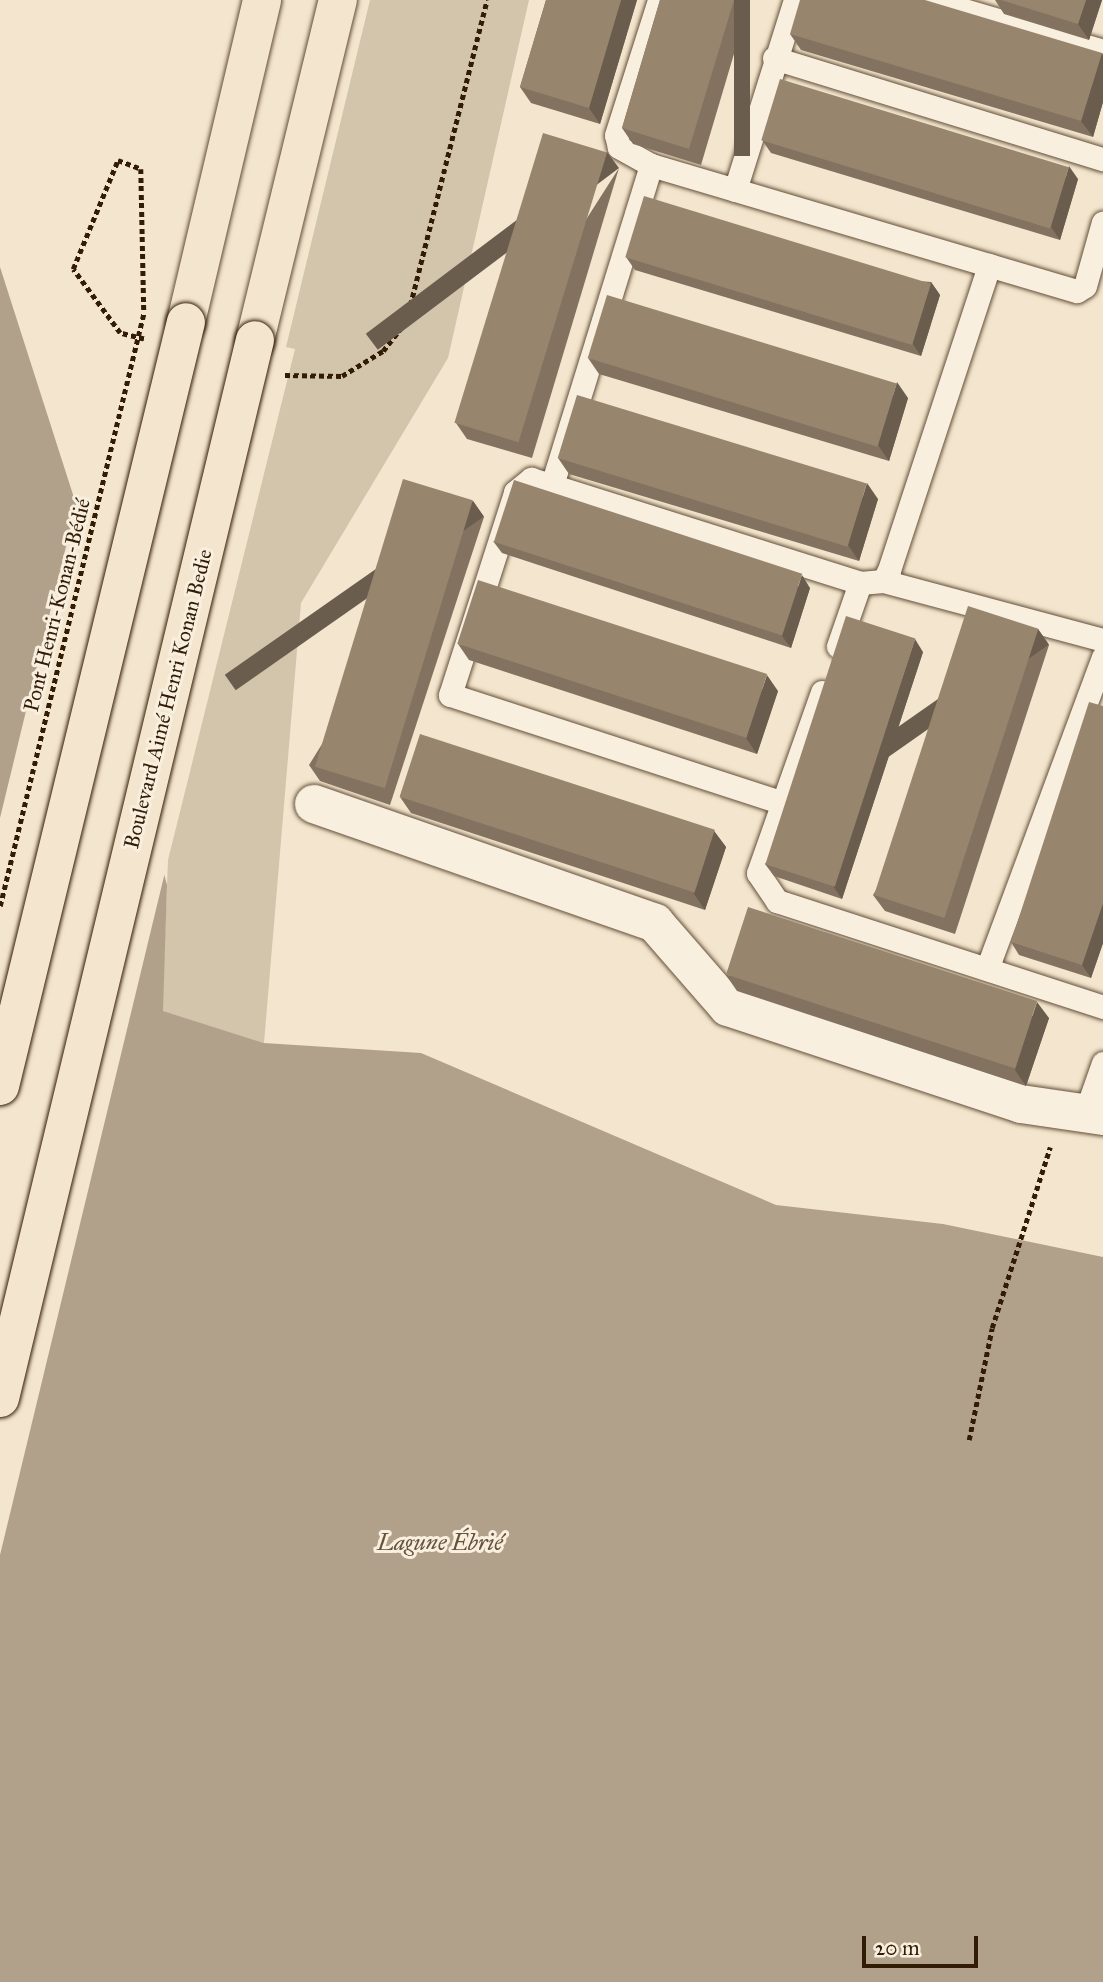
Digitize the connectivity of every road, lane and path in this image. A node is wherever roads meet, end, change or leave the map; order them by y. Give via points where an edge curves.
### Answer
1 (262, 0) edge
2 (338, 0) edge
3 (487, 0) edge
4 (659, 0) edge
5 (795, 0) edge
6 (930, 0) edge
7 (1103, 51) edge
8 (774, 58) junction
9 (1103, 159) edge
10 (650, 165) junction
11 (735, 190) junction
12 (1103, 222) edge
13 (989, 265) junction
14 (120, 332) dead end
15 (302, 379) dead end
16 (552, 485) junction
17 (883, 581) junction
18 (860, 583) junction
19 (1103, 640) edge
20 (1103, 657) edge
21 (783, 803) junction
22 (314, 804) dead end
23 (0, 906) edge
24 (987, 970) junction
25 (1103, 1007) edge
26 (1103, 1063) edge
27 (0, 1086) edge
28 (1083, 1113) edge
29 (0, 1398) edge
30 (969, 1440) dead end

1 - 27 highway, bridge
2 - 29 highway, Boulevard Aimé Henri Konan Bedie, bridge
3 - 15 path via 406,322 383,351 342,376
4 - 10 lane via 615,135 620,147
5 - 8 lane
6 - 7 lane
8 - 9 lane
8 - 11 lane
10 - 11 lane
10 - 16 lane
11 - 13 lane
12 - 13 lane via 1085,286 1077,291
13 - 17 lane
14 - 23 path, Pont Henri-Konan-Bédié, bridge via 73,269 118,160 141,169 144,312
16 - 18 lane
16 - 21 lane via 531,479 515,492 450,695
17 - 18 lane
17 - 19 lane
18 - 21 lane
20 - 24 lane
21 - 24 lane via 758,873 778,901
22 - 28 street via 655,923 729,1007 1021,1104
24 - 25 lane
26 - 28 lane
28 - 30 path via 992,1328

